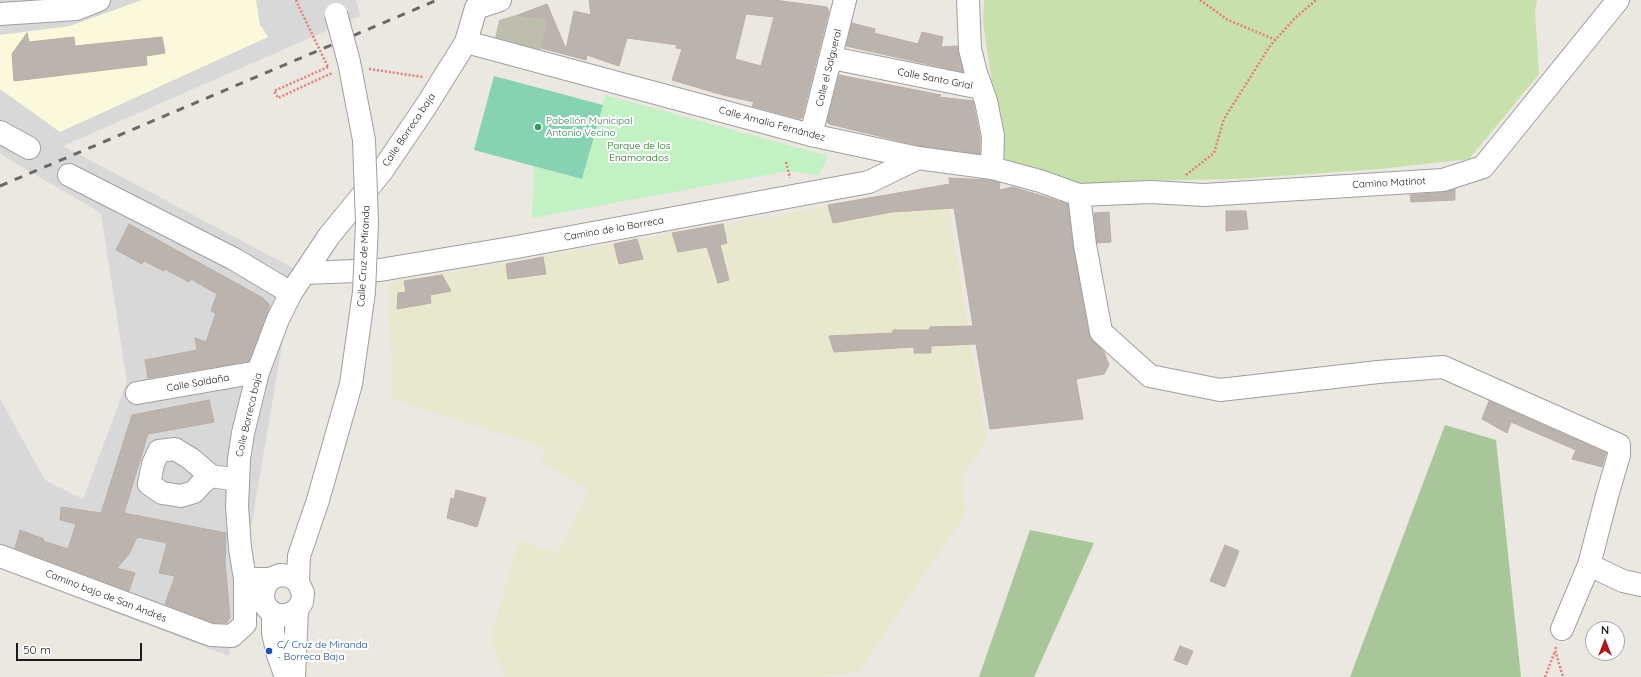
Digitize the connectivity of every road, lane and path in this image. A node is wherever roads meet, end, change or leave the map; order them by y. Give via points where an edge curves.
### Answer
1 (99, 0) edge
2 (296, 0) edge
3 (500, 0) edge
4 (845, 0) edge
5 (968, 0) edge
6 (1200, 0) edge
7 (1316, 0) edge
8 (1618, 0) edge
9 (334, 7) edge
10 (0, 14) edge
11 (1276, 40) junction
12 (466, 42) junction
13 (832, 58) junction
14 (328, 67) dead end
15 (982, 88) junction
16 (0, 132) edge
17 (811, 135) junction
18 (29, 148) dead end
19 (918, 158) junction
20 (992, 168) junction
21 (69, 175) dead end
22 (1163, 193) junction
23 (1079, 195) junction
24 (305, 273) junction
25 (290, 293) junction
26 (258, 372) junction
27 (137, 393) dead end
28 (211, 476) dead end
29 (238, 480) junction
30 (0, 556) edge
31 (1589, 565) junction
32 (245, 579) junction
33 (283, 579) junction
34 (1641, 585) edge
35 (279, 612) junction
36 (246, 613) junction
37 (1562, 629) joint
38 (211, 635) joint
39 (1555, 650) junction
40 (291, 674) edge
41 (1546, 677) edge
42 (1563, 677) edge

1 - 10 street via 76,9
2 - 14 path, bridge
3 - 12 street, Calle Borreca baja via 476,8
4 - 13 street, Calle el Salgueral
5 - 15 street via 970,49
6 - 11 path via 1228,20
7 - 11 path via 1294,19
8 - 22 street, Camino Matinot via 1482,167 1443,180 1204,194
9 - 33 street, Calle Cruz de Miranda, bridge via 350,62 364,140 367,223 364,292 351,384 299,556
11 - 22 path via 1224,119 1214,153
12 - 17 street, Calle Amalio Fernández
12 - 24 street, Calle Borreca baja via 382,171 329,236
13 - 15 street, Calle Santo Grial
13 - 17 street, Calle el Salgueral
15 - 20 street, Calle Santo Grial via 993,136
16 - 18 street
17 - 19 street, Calle Amalio Fernández
19 - 20 street, Calle Amalio Fernández
19 - 24 street, Camino de la Borreca via 869,182 380,270
20 - 23 street, Calle Amalio Fernández
21 - 25 street via 234,259
22 - 23 street, Camino Matinot
23 - 31 street via 1085,245 1101,332 1150,376 1220,390 1443,367 1619,445 1619,455
24 - 25 street, Calle Borreca baja
25 - 26 street, Calle Borreca baja
26 - 27 street, Calle Saldaña
26 - 29 street, Calle Borreca baja via 243,432
28 - 29 street
29 - 32 street, Calle Borreca baja via 238,520
30 - 38 street, Camino bajo de San Andrés
31 - 34 street via 1622,581
31 - 37 street
32 - 33 street
32 - 36 street, Calle Borreca baja
33 - 35 street via 264,588 265,605
33 - 35 street via 303,593 302,602
35 - 36 street
35 - 40 street
36 - 38 street, Calle Borreca baja via 246,624 232,636
37 - 39 path
39 - 41 path
39 - 42 path

